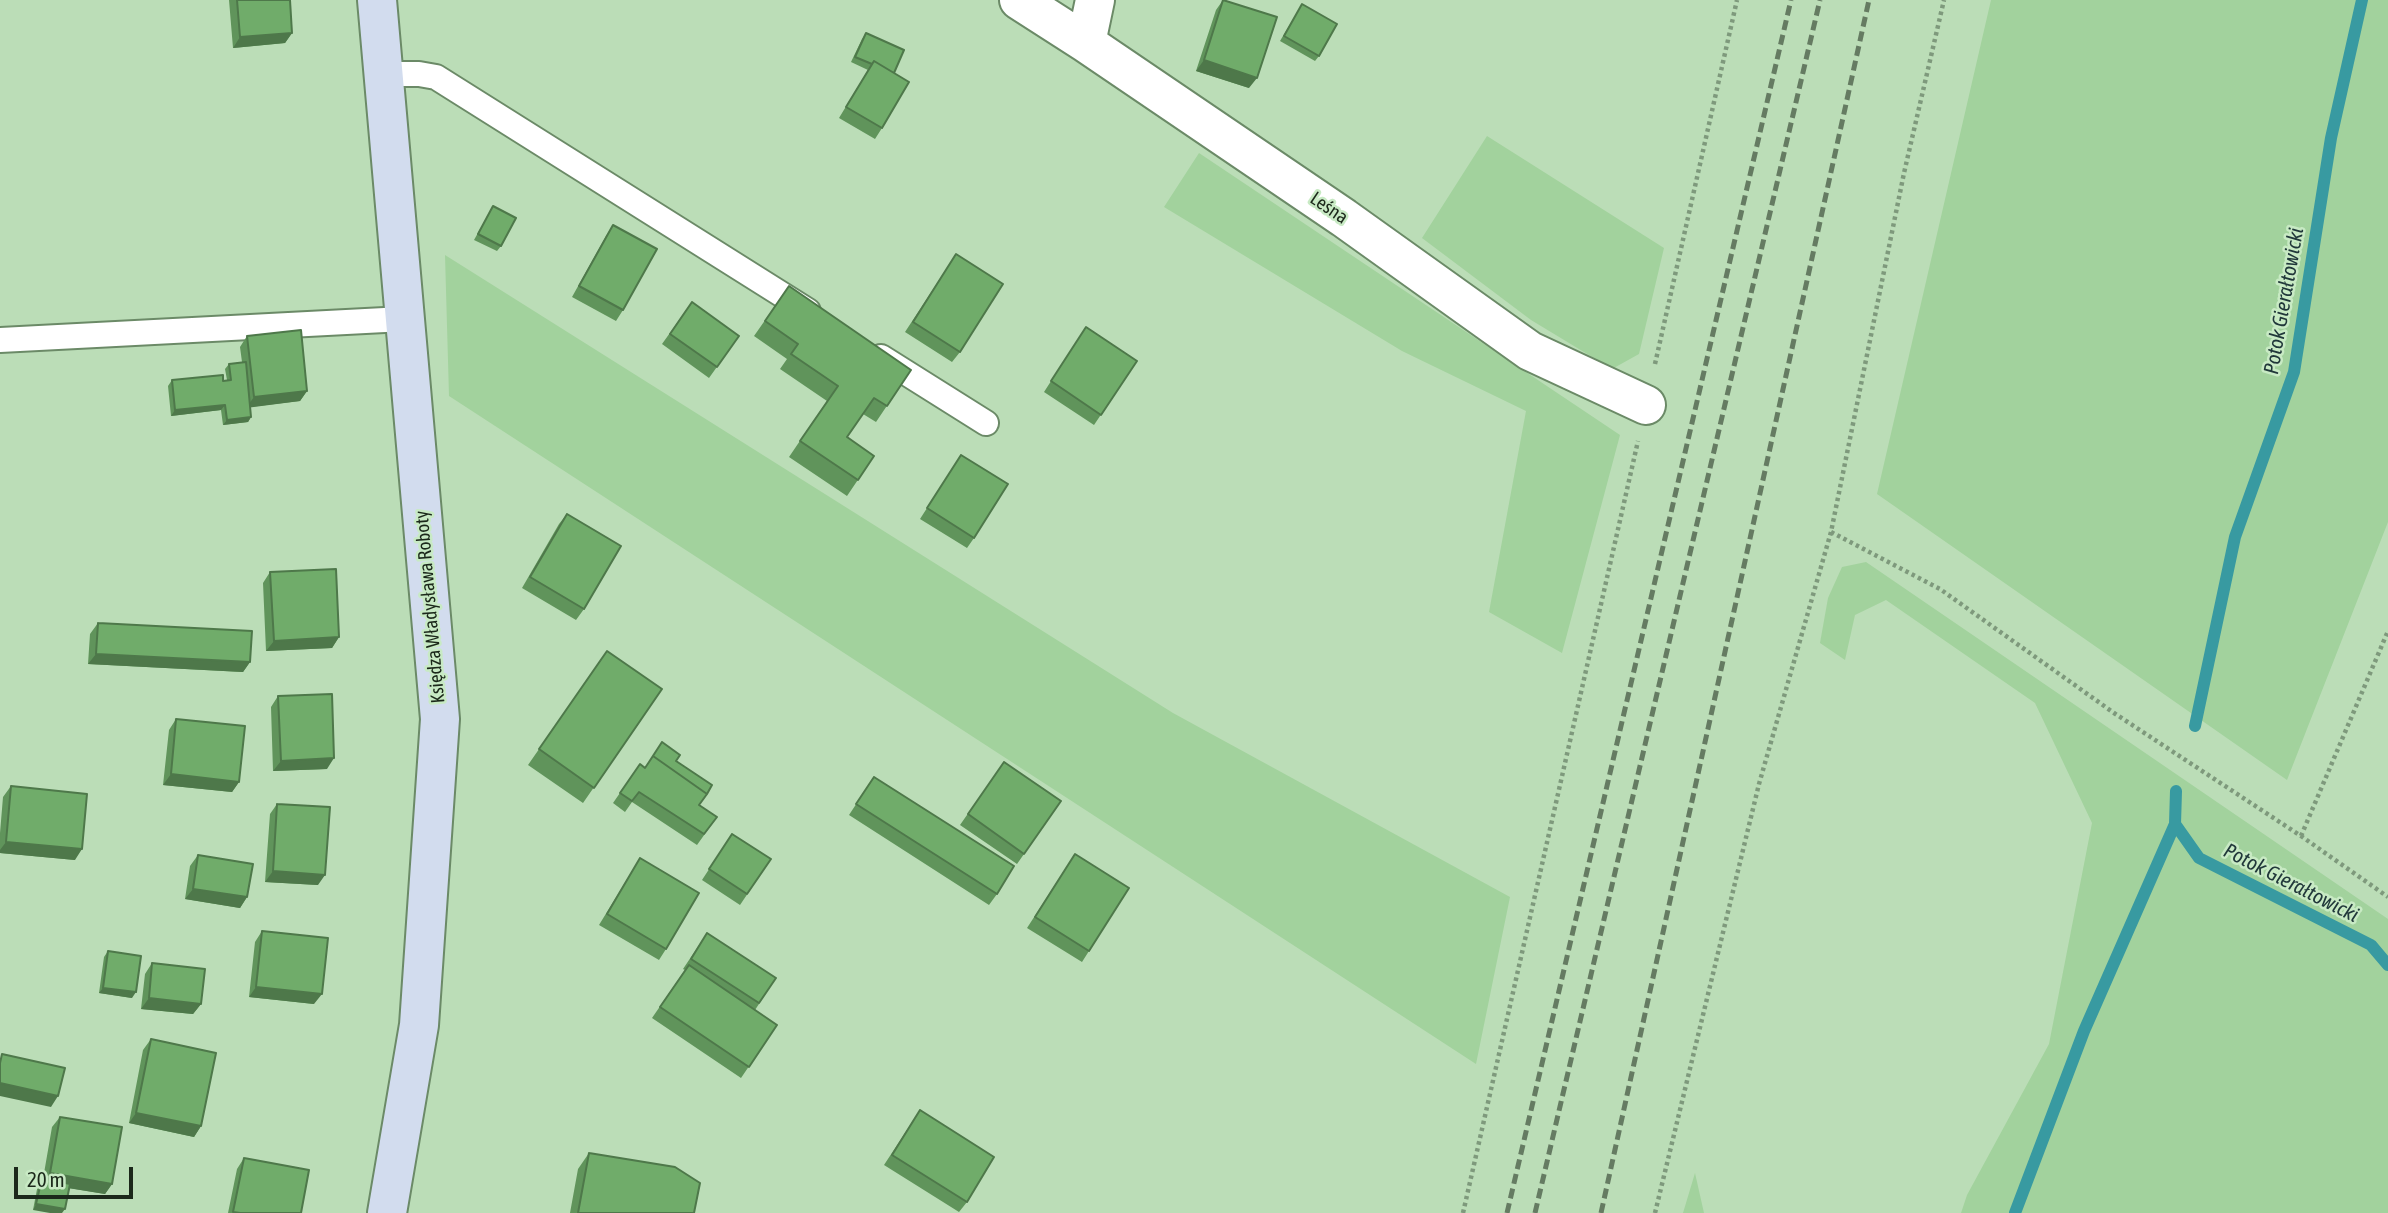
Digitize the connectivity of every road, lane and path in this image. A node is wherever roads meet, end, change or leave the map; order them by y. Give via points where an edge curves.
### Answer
1 (377, 0) edge
2 (1019, 0) edge
3 (1095, 0) edge
4 (1737, 0) edge
5 (1944, 0) edge
6 (1086, 43) junction
7 (383, 74) junction
8 (404, 319) junction
9 (822, 320) edge
10 (0, 340) edge
11 (857, 342) edge
12 (1646, 405) junction
13 (986, 423) dead end
14 (1831, 532) junction
15 (2388, 631) edge
16 (2301, 836) junction
17 (2388, 897) edge
18 (387, 1213) edge
19 (1463, 1213) edge
20 (1655, 1213) edge

1 - 7 main road, Księdza Władysława Roboty
2 - 6 street, Leśna
3 - 6 street
4 - 12 path
5 - 14 path
6 - 12 street, Leśna via 1530,351
7 - 8 main road, Księdza Władysława Roboty
7 - 9 lane via 436,77
8 - 10 lane
8 - 18 main road, Księdza Władysława Roboty via 440,719 419,1025
11 - 13 lane
12 - 19 path
14 - 16 path via 1940,589 2114,713
14 - 20 path via 1759,785
15 - 16 path
16 - 17 path

